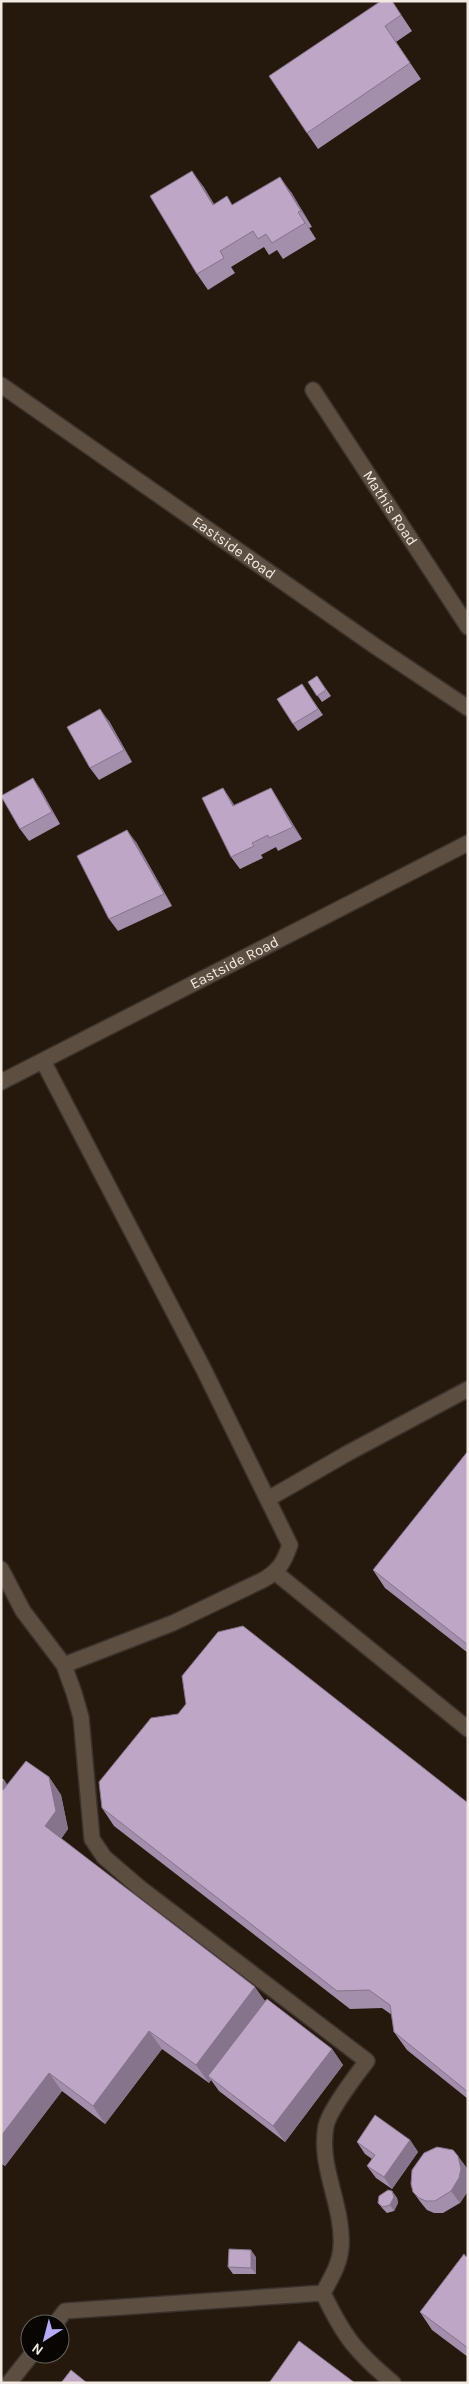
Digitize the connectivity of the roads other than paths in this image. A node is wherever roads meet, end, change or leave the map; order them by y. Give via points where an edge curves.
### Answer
1 (1, 385) edge
2 (313, 390) dead end
3 (468, 627) edge
4 (468, 708) edge
5 (468, 843) edge
6 (43, 1061) junction
7 (1, 1082) edge
8 (468, 1389) edge
9 (268, 1499) junction
10 (1, 1569) edge
11 (276, 1573) junction
12 (64, 1665) junction
13 (468, 1728) edge
14 (324, 2293) junction
15 (63, 2314) edge
16 (24, 2364) edge
17 (9, 2383) edge
18 (393, 2383) edge

1 - 4 street, Eastside Road
2 - 3 street, Mathis Road
5 - 6 street, Eastside Road
6 - 7 street, Eastside Road
6 - 9 street
8 - 9 street
9 - 11 street via 290,1545
10 - 12 street via 23,1611
11 - 12 street via 173,1622
11 - 13 street
12 - 14 street via 81,1717 92,1839 104,1857 367,2061 326,2124 325,2154 341,2246 338,2265
14 - 15 street via 65,2311
14 - 18 street via 340,2328 363,2359
16 - 17 street

